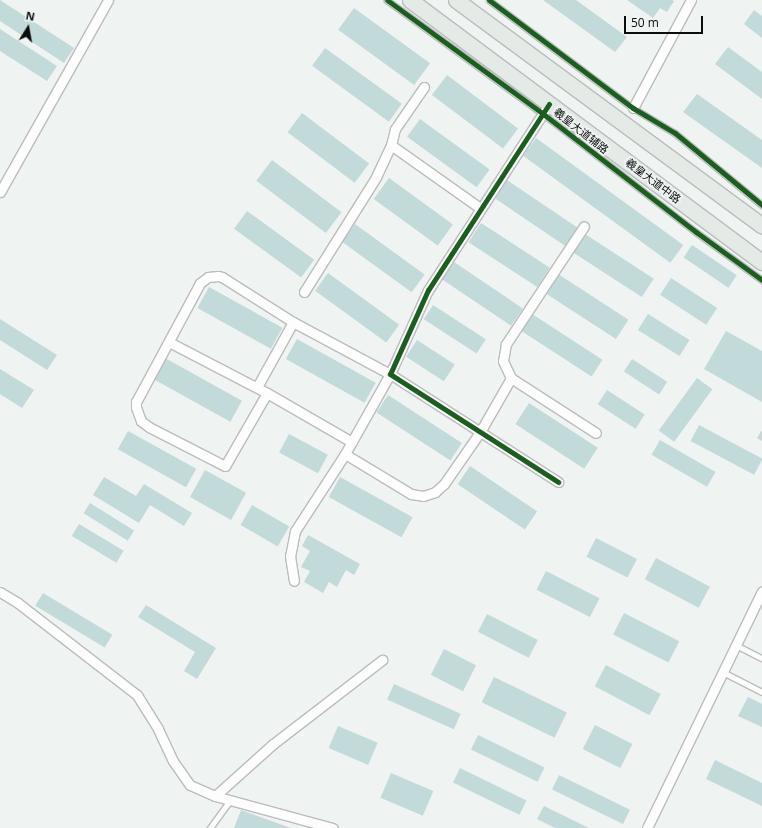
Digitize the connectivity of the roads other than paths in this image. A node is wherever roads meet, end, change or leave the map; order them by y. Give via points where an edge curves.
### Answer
1 (108, 0) edge
2 (387, 0) edge
3 (410, 0) edge
4 (456, 0) edge
5 (489, 0) edge
6 (691, 0) edge
7 (424, 87) dead end
8 (545, 108) junction
9 (634, 108) junction
10 (391, 145) junction
11 (0, 192) edge
12 (762, 205) edge
13 (480, 208) junction
14 (584, 226) dead end
15 (762, 226) edge
16 (762, 262) edge
17 (762, 280) edge
18 (304, 292) dead end
19 (293, 322) junction
20 (169, 342) junction
21 (390, 374) junction
22 (511, 378) junction
23 (257, 387) junction
24 (267, 393) junction
25 (480, 432) junction
26 (596, 433) dead end
27 (352, 442) junction
28 (345, 454) junction
29 (558, 482) dead end
30 (294, 581) dead end
31 (762, 591) edge
32 (0, 592) edge
33 (736, 645) junction
34 (762, 658) edge
35 (382, 660) dead end
36 (723, 672) junction
37 (762, 692) edge
38 (215, 796) junction
39 (230, 800) junction
40 (210, 828) edge
41 (333, 828) edge
42 (647, 828) edge

1 - 11 street
2 - 8 lane, 羲皇大道辅路
3 - 8 main road, 羲皇大道中路
4 - 15 main road
5 - 9 lane
6 - 9 street
7 - 10 street via 395,129
8 - 13 street
8 - 16 main road, 羲皇大道中路
8 - 17 lane, 羲皇大道辅路 via 696,232
9 - 12 lane via 675,133
10 - 13 street
10 - 18 street via 376,177
13 - 21 street via 428,290
14 - 22 street via 506,344 503,361
19 - 20 street via 222,277 212,276 200,283
19 - 21 street
19 - 23 street
20 - 23 street
20 - 24 street via 136,402 138,416 149,427 225,466
21 - 25 street
21 - 27 street
22 - 25 street
22 - 26 street
23 - 24 street
24 - 27 street
25 - 28 street via 444,484 435,492 423,496 406,492
25 - 29 street
27 - 28 street
28 - 30 street via 295,531 290,556
31 - 33 street
32 - 38 street via 18,603 137,695 158,729 173,761 190,784
33 - 34 lane
33 - 36 street
35 - 38 street via 273,744
36 - 37 lane
36 - 42 street
38 - 39 street
39 - 40 lane
39 - 41 street

